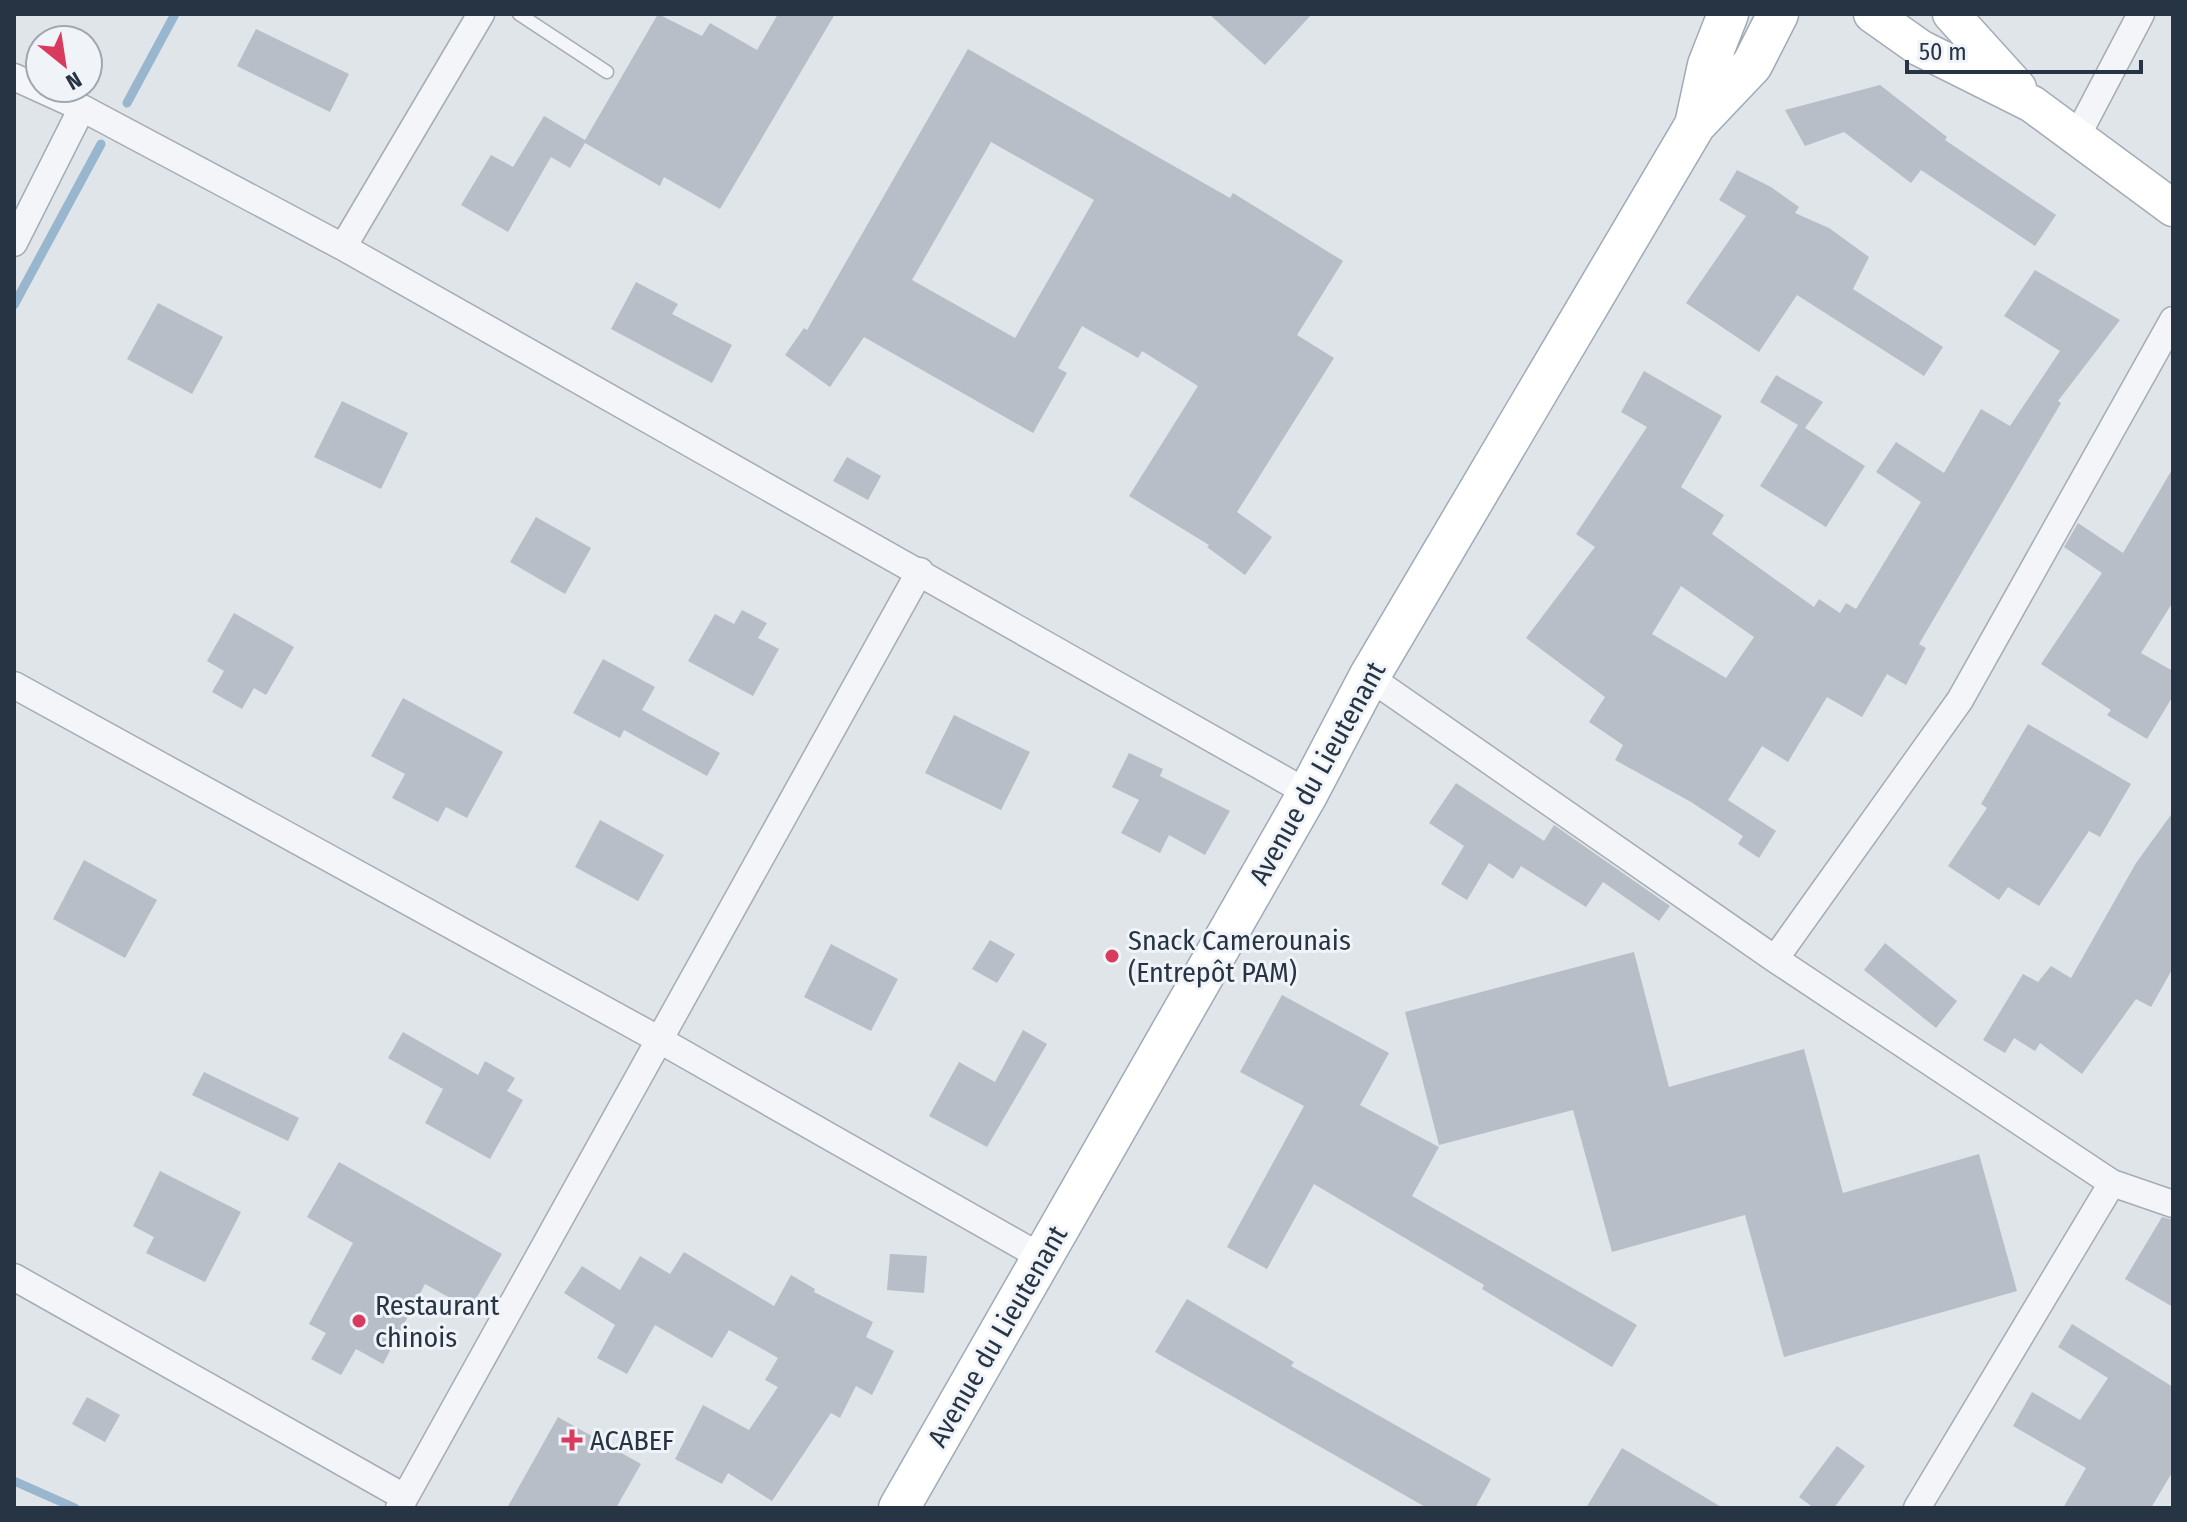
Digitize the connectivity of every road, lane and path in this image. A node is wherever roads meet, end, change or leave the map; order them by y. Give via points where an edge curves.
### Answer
1 (481, 14) edge
2 (519, 14) edge
3 (1728, 14) edge
4 (1778, 14) edge
5 (1872, 14) edge
6 (1951, 14) edge
7 (2141, 14) edge
8 (607, 72) dead end
9 (14, 77) edge
10 (2032, 104) junction
11 (82, 108) junction
12 (1695, 125) junction
13 (2077, 136) junction
14 (2173, 208) edge
15 (14, 243) edge
16 (343, 247) junction
17 (2173, 320) edge
18 (920, 571) junction
19 (1369, 677) junction
20 (14, 685) edge
21 (1308, 793) junction
22 (1775, 959) junction
23 (658, 1039) junction
24 (2112, 1183) junction
25 (2173, 1204) edge
26 (1041, 1257) junction
27 (14, 1277) edge
28 (402, 1502) edge
29 (899, 1508) edge
30 (1917, 1508) edge

1 - 16 street
2 - 8 lane
3 - 12 main road, Avenue du Lieutenant via 1708,65
4 - 12 main road, Avenue du Lieutenant via 1752,65
5 - 10 main road via 1920,48
6 - 10 main road
7 - 13 street
9 - 11 street
10 - 13 main road
11 - 15 street
11 - 16 street
12 - 19 main road, Avenue du Lieutenant
13 - 14 main road
16 - 18 street
17 - 22 street via 1960,700
18 - 21 street
18 - 23 street
19 - 21 main road, Avenue du Lieutenant
19 - 22 street
20 - 23 street
21 - 26 main road, Avenue du Lieutenant
22 - 24 street
23 - 26 street
23 - 28 street
24 - 25 street
24 - 30 street
26 - 29 main road, Avenue du Lieutenant
27 - 28 street

